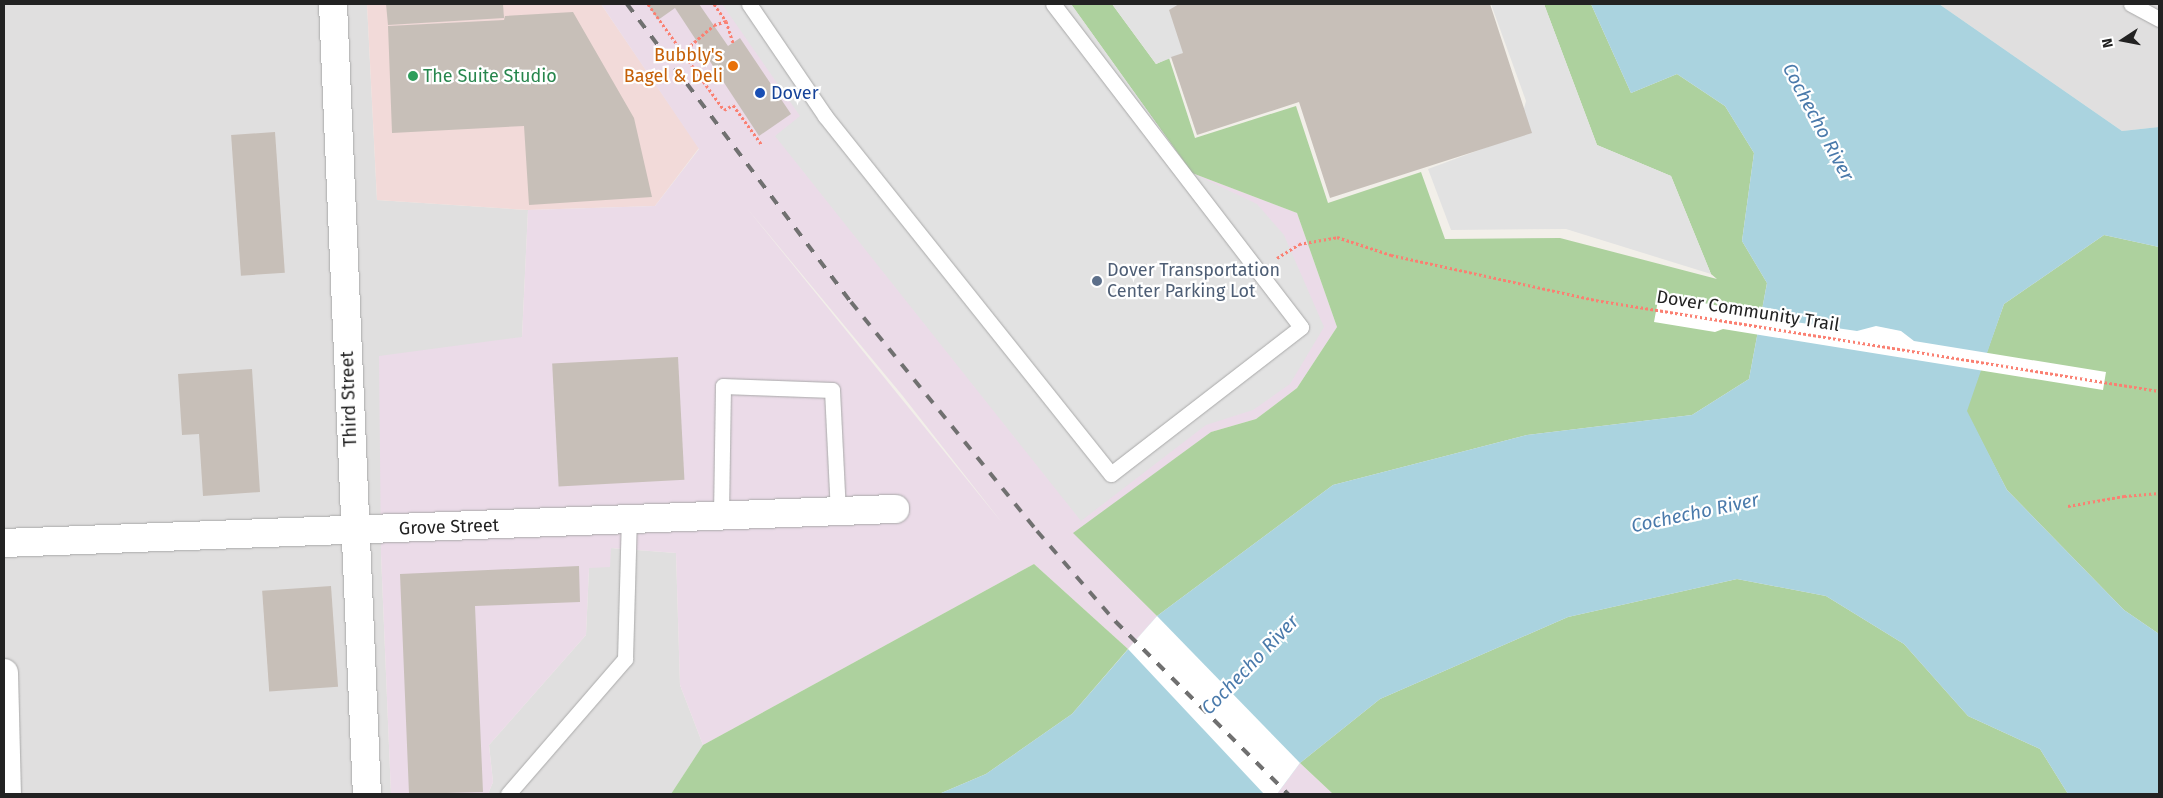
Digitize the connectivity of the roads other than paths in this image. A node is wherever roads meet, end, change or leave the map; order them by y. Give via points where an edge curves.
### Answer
1 (332, 4) edge
2 (749, 4) edge
3 (1053, 4) edge
4 (2131, 4) edge
5 (2159, 19) edge
6 (895, 509) dead end
7 (838, 513) junction
8 (721, 514) junction
9 (629, 519) junction
10 (354, 531) junction
11 (4, 544) edge
12 (4, 673) edge
13 (7, 794) edge
14 (367, 794) edge
15 (508, 794) edge

1 - 10 street, Third Street
2 - 3 lane via 824,116 1111,474 1301,327
4 - 5 lane
6 - 7 street, Grove Street
7 - 8 street, Grove Street
7 - 8 lane via 832,390 723,386
8 - 9 street, Grove Street
9 - 10 street, Grove Street
9 - 15 lane via 625,659
10 - 11 street, Grove Street
10 - 14 street, Third Street
12 - 13 street

